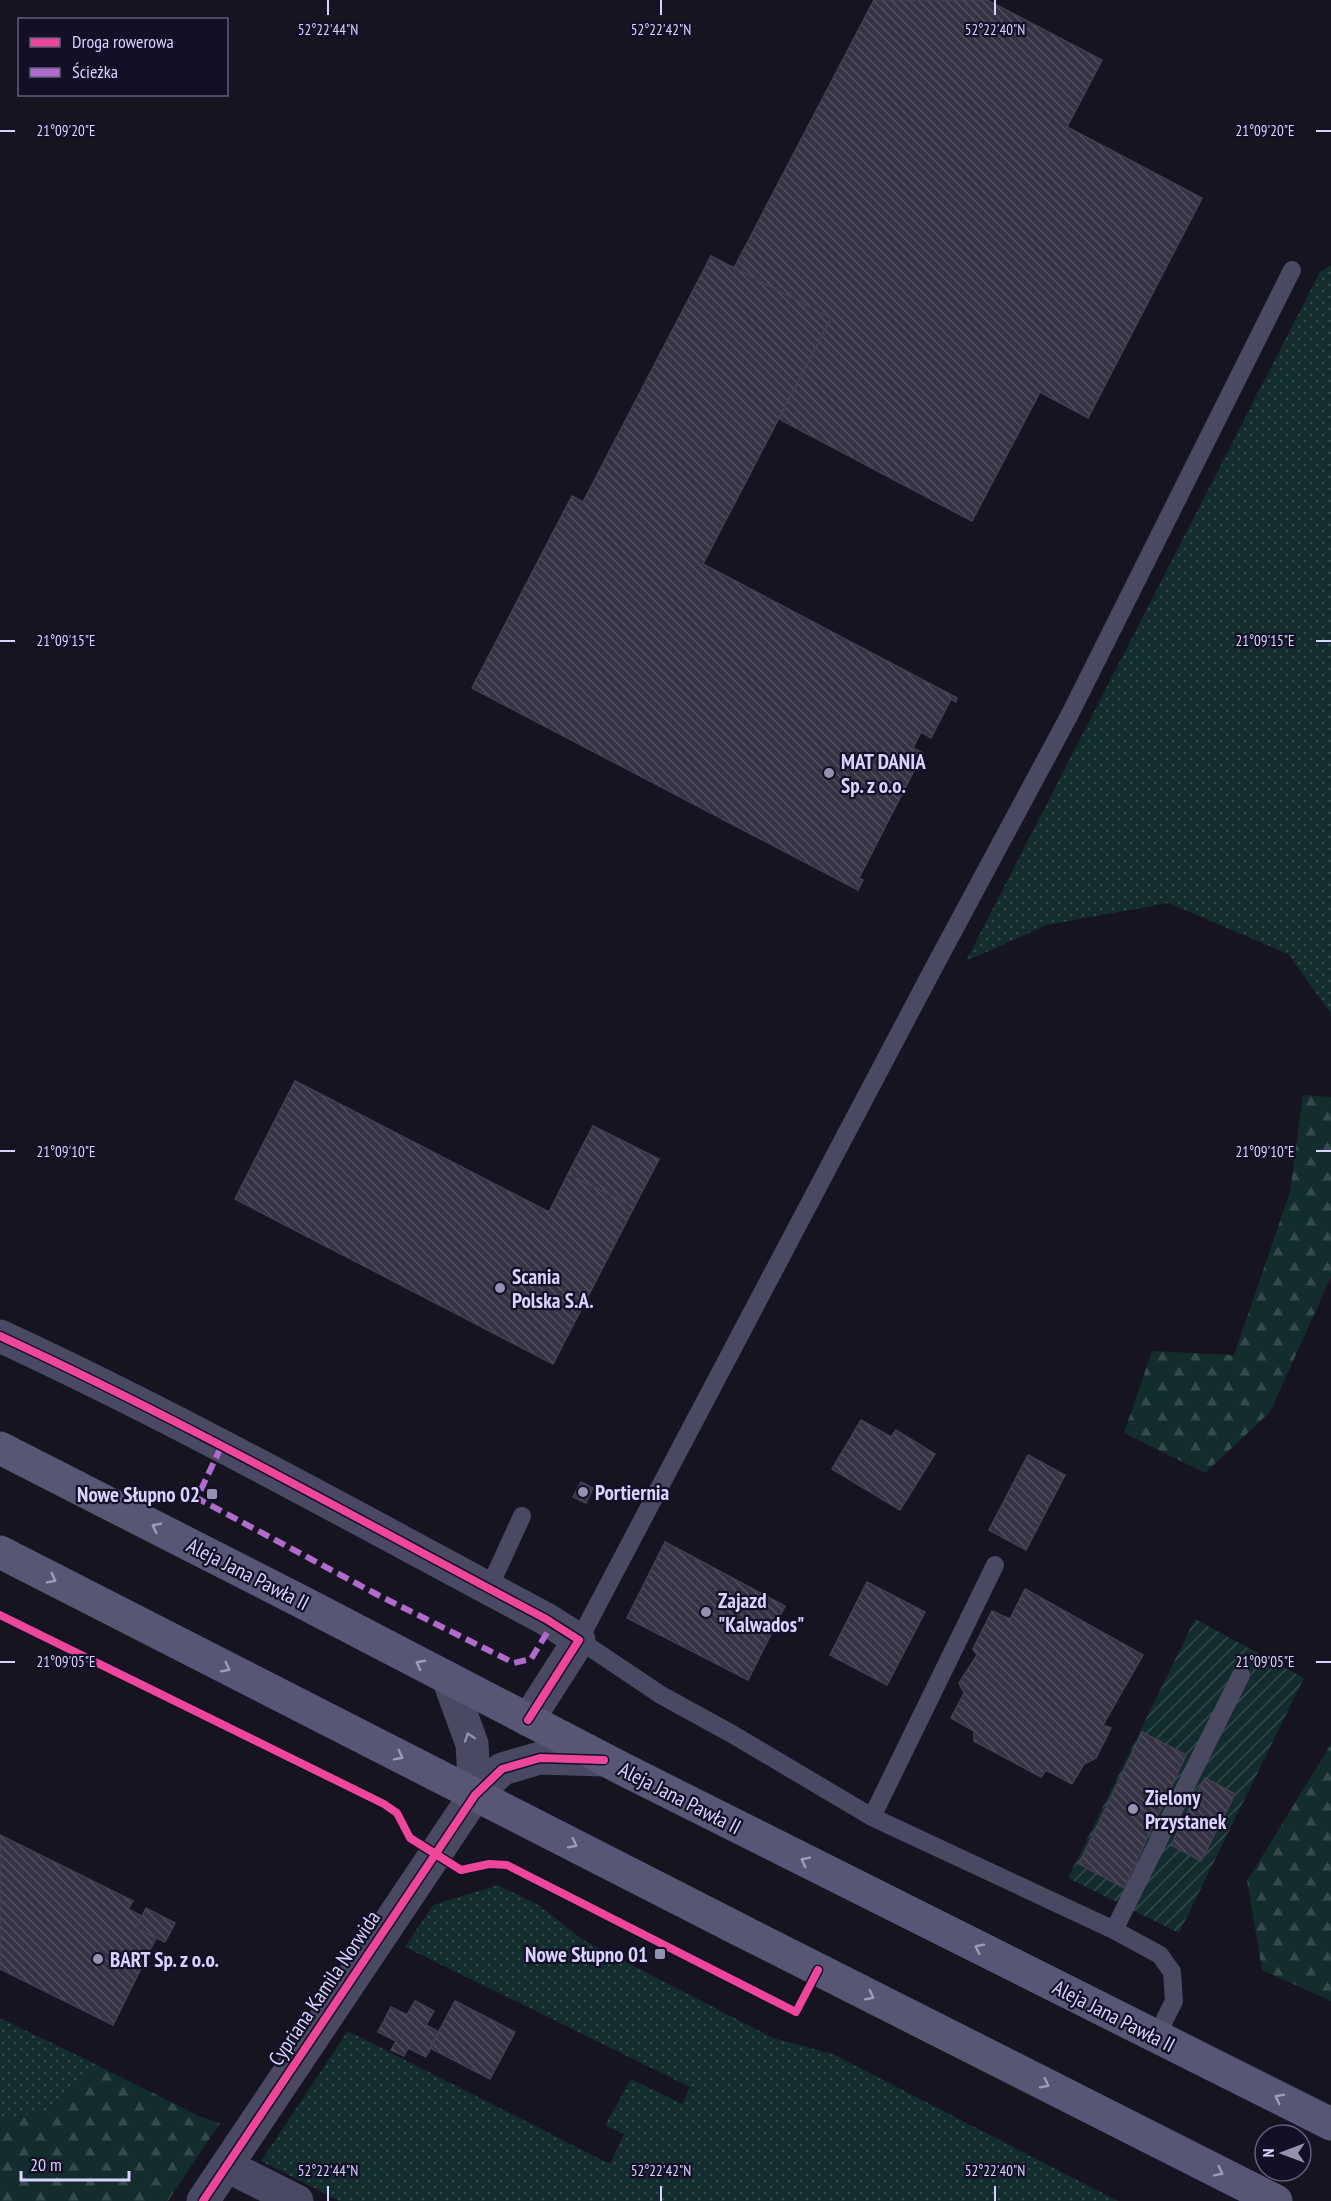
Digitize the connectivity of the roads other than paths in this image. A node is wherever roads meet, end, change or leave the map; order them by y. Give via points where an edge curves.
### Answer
1 (1292, 270) dead end
2 (0, 1336) edge
3 (0, 1448) edge
4 (522, 1516) dead end
5 (0, 1552) edge
6 (995, 1565) dead end
7 (489, 1588) junction
8 (579, 1640) junction
9 (1241, 1675) dead end
10 (448, 1678) junction
11 (528, 1720) junction
12 (604, 1760) junction
13 (475, 1795) junction
14 (872, 1817) junction
15 (1114, 1930) junction
16 (1156, 2037) junction
17 (1331, 2124) edge
18 (227, 2166) junction
19 (203, 2201) edge
20 (297, 2201) edge
21 (1276, 2201) edge

1 - 8 lane via 1070,714
2 - 7 street
10 -> 3 main road, Aleja Jana Pawła II
4 - 7 lane
5 -> 13 main road
6 - 14 lane
7 - 8 street
8 - 11 street
8 - 14 lane via 661,1695
9 - 15 lane
10 - 11 main road, Aleja Jana Pawła II
13 -> 10 street via 472,1744
11 - 12 main road, Aleja Jana Pawła II
12 - 13 street, Cypriana Kamila Norwida via 540,1758 502,1769
16 -> 12 main road, Aleja Jana Pawła II
13 - 18 street, Cypriana Kamila Norwida
13 -> 21 main road
14 - 15 lane
15 - 16 lane via 1160,1955 1172,1972 1174,2001
17 -> 16 main road, Aleja Jana Pawła II
18 - 19 street, Cypriana Kamila Norwida
18 - 20 street

